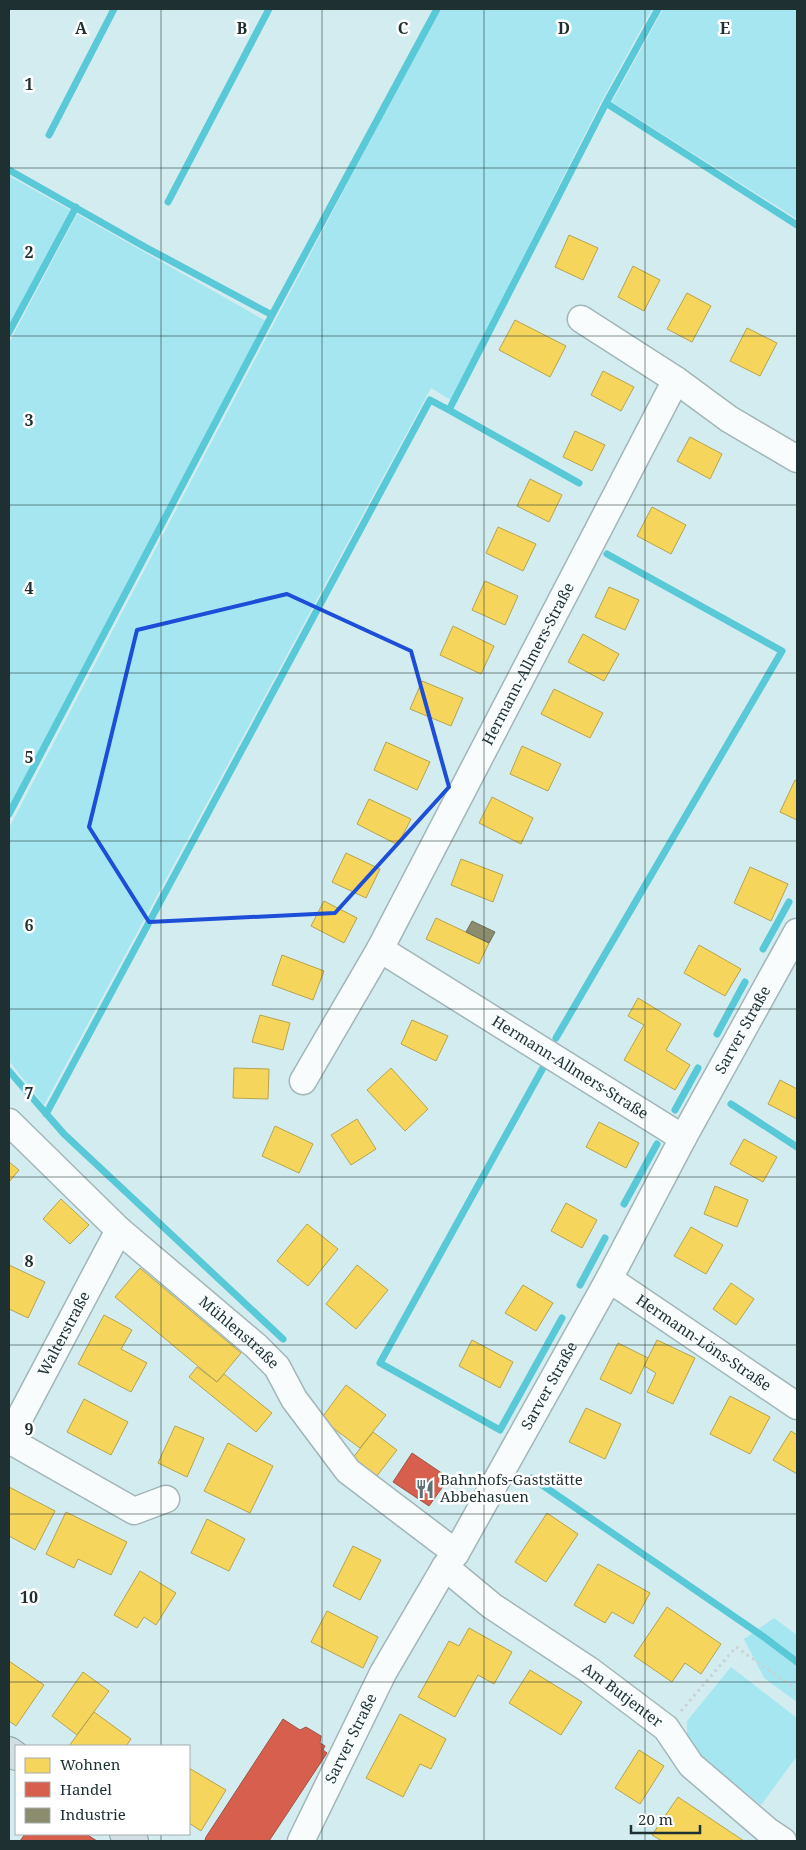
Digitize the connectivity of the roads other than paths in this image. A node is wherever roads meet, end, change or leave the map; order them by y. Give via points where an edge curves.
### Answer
1 (581, 319) dead end
2 (676, 380) junction
3 (797, 459) edge
4 (797, 932) edge
5 (380, 949) junction
6 (303, 1081) dead end
7 (9, 1122) edge
8 (683, 1138) junction
9 (119, 1230) junction
10 (609, 1279) junction
11 (797, 1406) edge
12 (9, 1439) edge
13 (166, 1499) dead end
14 (451, 1560) junction
15 (301, 1841) edge
16 (782, 1841) edge

1 - 2 street
2 - 3 street via 729,420
2 - 5 street, Hermann-Allmers-Straße
4 - 8 street, Sarver Straße
5 - 6 street, Hermann-Allmers-Straße
5 - 8 street, Hermann-Allmers-Straße
7 - 9 street, Mühlenstraße
8 - 10 street, Sarver Straße
9 - 12 street, Walterstraße
9 - 14 street, Mühlenstraße via 256,1346 276,1367 294,1399 348,1471
10 - 11 street, Hermann-Löns-Straße
10 - 14 street, Sarver Straße
12 - 13 street, Walterstraße via 134,1511
14 - 15 street, Sarver Straße via 383,1673
14 - 16 street, Am Butjenter via 492,1606 589,1670 666,1728 691,1765

